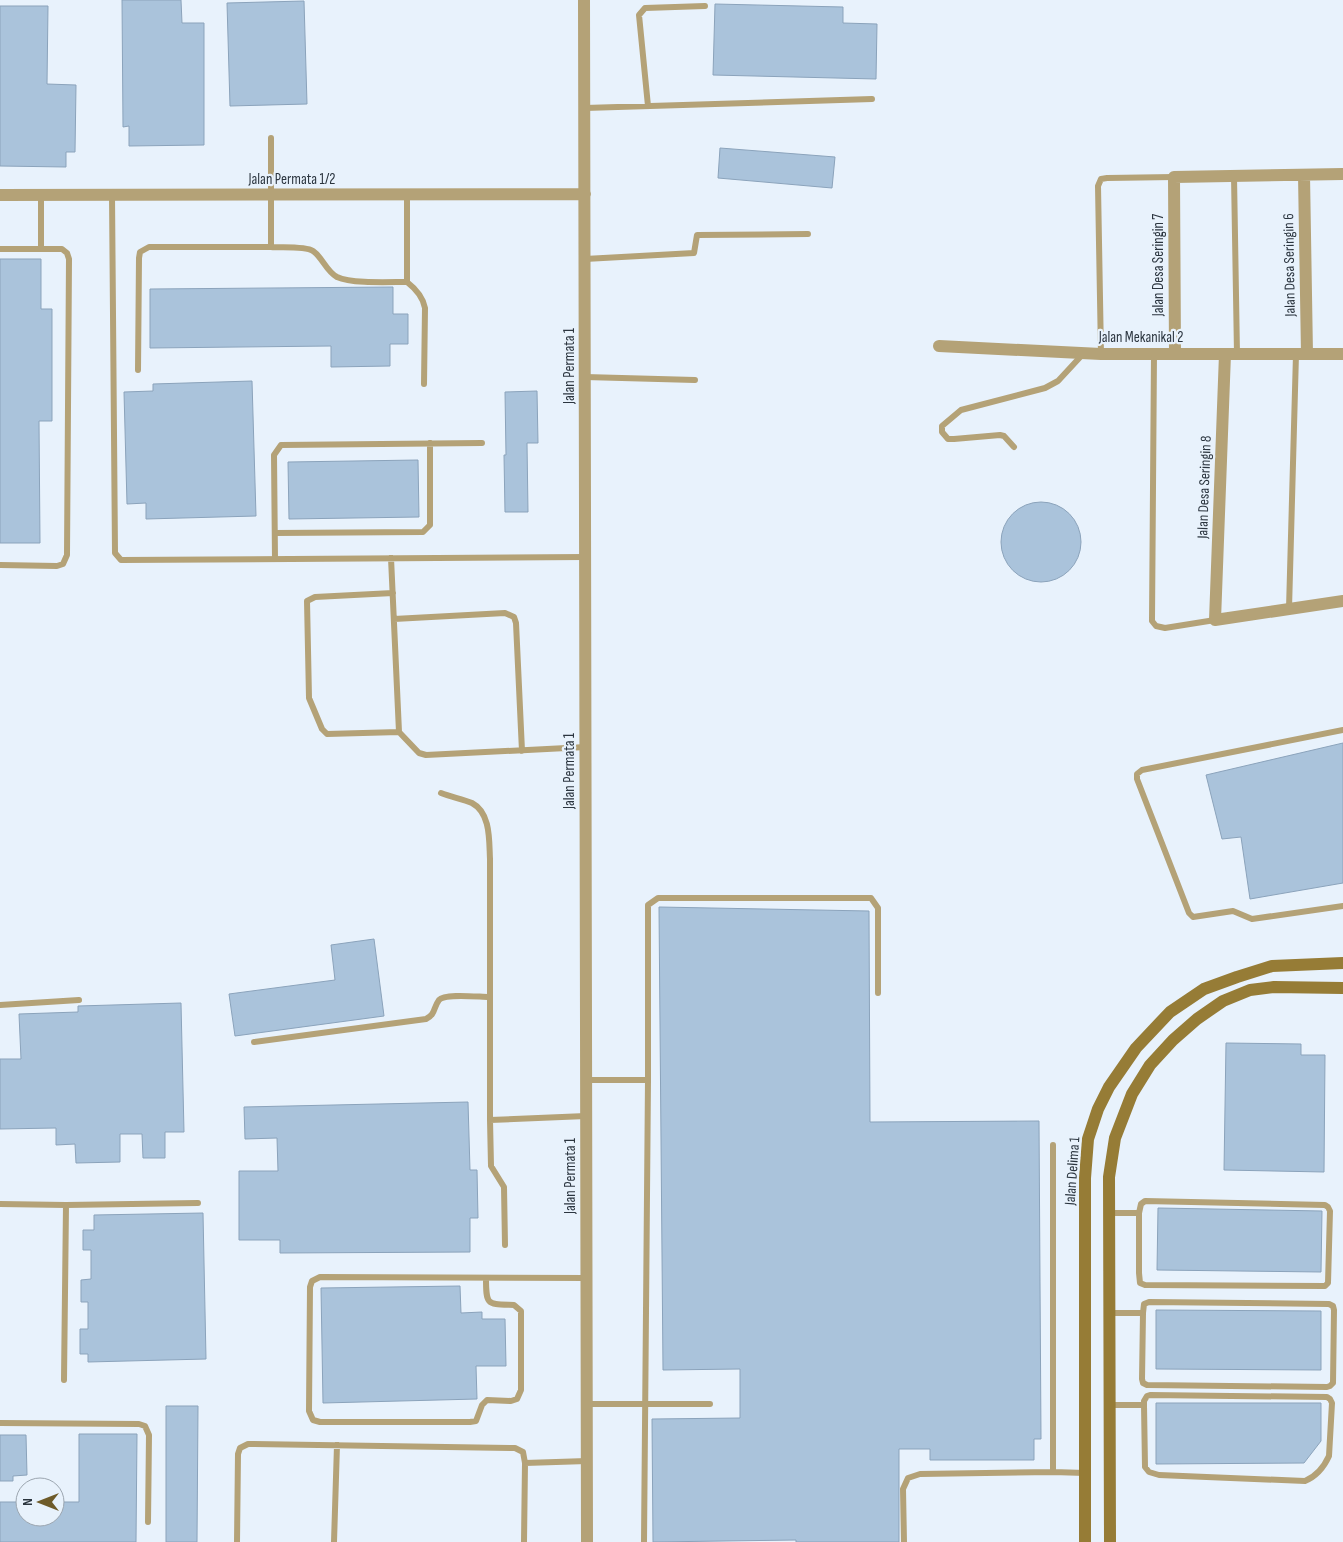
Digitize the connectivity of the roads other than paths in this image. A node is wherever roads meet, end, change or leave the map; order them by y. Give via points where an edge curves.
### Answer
1 (584, 0) edge
2 (705, 6) dead end
3 (872, 99) dead end
4 (648, 106) junction
5 (584, 108) junction
6 (270, 138) dead end
7 (1343, 174) edge
8 (1304, 175) junction
9 (1234, 176) junction
10 (1174, 177) junction
11 (585, 194) junction
12 (0, 195) edge
13 (41, 195) junction
14 (112, 195) junction
15 (271, 195) junction
16 (407, 195) junction
17 (808, 234) dead end
18 (271, 247) junction
19 (0, 248) edge
20 (41, 249) junction
21 (585, 259) junction
22 (407, 282) junction
23 (939, 346) dead end
24 (1084, 353) junction
25 (1101, 354) junction
26 (1154, 354) junction
27 (1175, 354) junction
28 (1231, 354) junction
29 (1302, 354) junction
30 (1343, 354) edge
31 (138, 370) dead end
32 (585, 377) junction
33 (695, 380) dead end
34 (424, 384) dead end
35 (430, 443) junction
36 (482, 443) dead end
37 (1014, 447) dead end
38 (275, 533) junction
39 (586, 557) junction
40 (391, 558) junction
41 (275, 559) junction
42 (0, 565) edge
43 (393, 593) junction
44 (1343, 601) edge
45 (1289, 609) junction
46 (394, 618) junction
47 (1215, 620) junction
48 (1343, 730) edge
49 (400, 732) junction
50 (586, 747) junction
51 (522, 751) junction
52 (442, 793) dead end
53 (1343, 906) edge
54 (1343, 963) edge
55 (1343, 988) edge
56 (878, 993) dead end
57 (489, 997) junction
58 (79, 1000) dead end
59 (0, 1005) edge
60 (254, 1042) dead end
61 (586, 1080) junction
62 (648, 1080) junction
63 (586, 1116) junction
64 (490, 1120) junction
65 (1053, 1145) dead end
66 (198, 1203) dead end
67 (0, 1204) edge
68 (66, 1205) junction
69 (1110, 1213) junction
70 (1139, 1213) junction
71 (505, 1245) dead end
72 (486, 1278) junction
73 (587, 1278) junction
74 (1110, 1313) junction
75 (1143, 1313) junction
76 (64, 1380) dead end
77 (587, 1404) junction
78 (645, 1404) junction
79 (710, 1404) dead end
80 (1110, 1404) junction
81 (1144, 1406) junction
82 (0, 1423) edge
83 (337, 1445) junction
84 (587, 1461) junction
85 (525, 1462) junction
86 (1053, 1472) junction
87 (1085, 1473) junction
88 (148, 1522) dead end
89 (237, 1542) edge
90 (334, 1542) edge
91 (524, 1542) edge
92 (587, 1542) edge
93 (644, 1542) edge
94 (904, 1542) edge
95 (1086, 1542) edge
96 (1110, 1542) edge

1 - 5 street, Jalan Permata 1
2 - 4 lane via 645,8 638,15
3 - 4 lane
4 - 5 lane
5 - 11 street, Jalan Permata 1
6 - 15 lane
7 - 8 street
8 - 9 street
8 - 29 street, Jalan Desa Seringin 6
9 - 10 street
9 - 28 lane
10 - 25 lane via 1107,178 1101,179 1098,186
10 - 27 street, Jalan Desa Seringin 7
11 - 16 street, Jalan Permata 1/2
11 - 21 street, Jalan Permata 1
12 - 13 street, Jalan Permata 1/2
13 - 14 street, Jalan Permata 1/2
13 - 20 lane
14 - 15 street, Jalan Permata 1/2
14 - 41 lane via 115,553 122,560
15 - 16 street, Jalan Permata 1/2
15 - 18 lane
16 - 22 lane
17 - 21 lane via 697,235 694,253
18 - 22 lane via 314,252 338,277
18 - 31 lane via 149,247 140,252
19 - 20 lane
20 - 42 lane via 62,250 69,260 67,555 63,564 57,566
21 - 32 street, Jalan Permata 1
22 - 34 lane via 424,300
23 - 24 street, Jalan Mekanikal 2
24 - 25 street, Jalan Mekanikal 2
24 - 37 lane via 1058,381 1045,388 961,410 942,426 942,432 948,439 1000,435
25 - 26 street, Jalan Mekanikal 2
26 - 27 street, Jalan Mekanikal 2
26 - 47 lane via 1152,621 1156,626 1165,628
27 - 28 street, Jalan Mekanikal 2
28 - 29 street, Jalan Mekanikal 2
28 - 47 street, Jalan Desa Seringin 8
29 - 30 street, Jalan Mekanikal 2
29 - 45 lane
32 - 33 lane
32 - 39 street, Jalan Permata 1
35 - 36 lane
35 - 38 lane via 281,445 274,455
35 - 38 lane via 430,525 423,532
38 - 41 lane
39 - 40 lane
39 - 50 street, Jalan Permata 1
40 - 41 lane
40 - 43 lane
43 - 46 lane
43 - 49 lane via 315,596 306,601 309,698 327,734
44 - 45 street
45 - 47 street
46 - 49 lane
46 - 51 lane via 505,613 514,617
48 - 53 lane via 1142,770 1137,779 1193,917 1233,911 1252,919
49 - 51 lane via 419,753 426,755
50 - 51 lane
50 - 61 street, Jalan Permata 1
52 - 57 lane via 474,804 488,826
54 - 87 street, Jalan Delima 1 via 1272,966 1204,989 1170,1012 1136,1048 1098,1108 1088,1139 1085,1178
55 - 69 street via 1250,990 1223,1001 1197,1018 1173,1040 1150,1065 1132,1094 1119,1129 1109,1177
56 - 62 lane via 878,908 871,898 658,898 648,905
57 - 60 lane via 445,996 439,1000 432,1016 426,1019
57 - 64 lane
58 - 59 lane
61 - 62 lane
61 - 63 street, Jalan Permata 1
62 - 78 lane
63 - 64 lane
63 - 73 street, Jalan Permata 1
64 - 71 lane via 491,1166 504,1187
65 - 86 lane
66 - 68 lane
67 - 68 lane
68 - 76 lane
69 - 70 lane
69 - 74 street
70 - 70 lane via 1139,1273 1140,1283 1145,1285 1328,1284 1330,1211 1325,1205 1145,1201
72 - 72 lane via 486,1297 490,1302 514,1304 521,1311 521,1390 517,1398 511,1401 487,1400 476,1420 470,1422 313,1420 309,1411 312,1281 320,1277
72 - 73 lane
73 - 77 street, Jalan Permata 1
74 - 75 lane
74 - 80 street
75 - 75 lane via 1144,1304 1149,1302 1329,1304 1334,1310 1333,1383 1327,1387 1147,1385 1142,1379
77 - 78 lane
77 - 84 street, Jalan Permata 1
78 - 79 lane
78 - 93 lane
80 - 81 lane
80 - 96 street
81 - 81 lane via 1150,1395 1328,1397 1332,1403 1329,1456 1319,1472 1305,1481 1159,1475 1145,1467
82 - 88 lane via 145,1426 149,1432
83 - 85 lane via 515,1448 523,1452
83 - 89 lane via 248,1444 240,1448
83 - 90 lane
84 - 85 lane
84 - 92 street, Jalan Permata 1
85 - 91 lane
86 - 87 lane
86 - 94 lane via 920,1474 908,1478 903,1489
87 - 95 street, Jalan Delima 1

